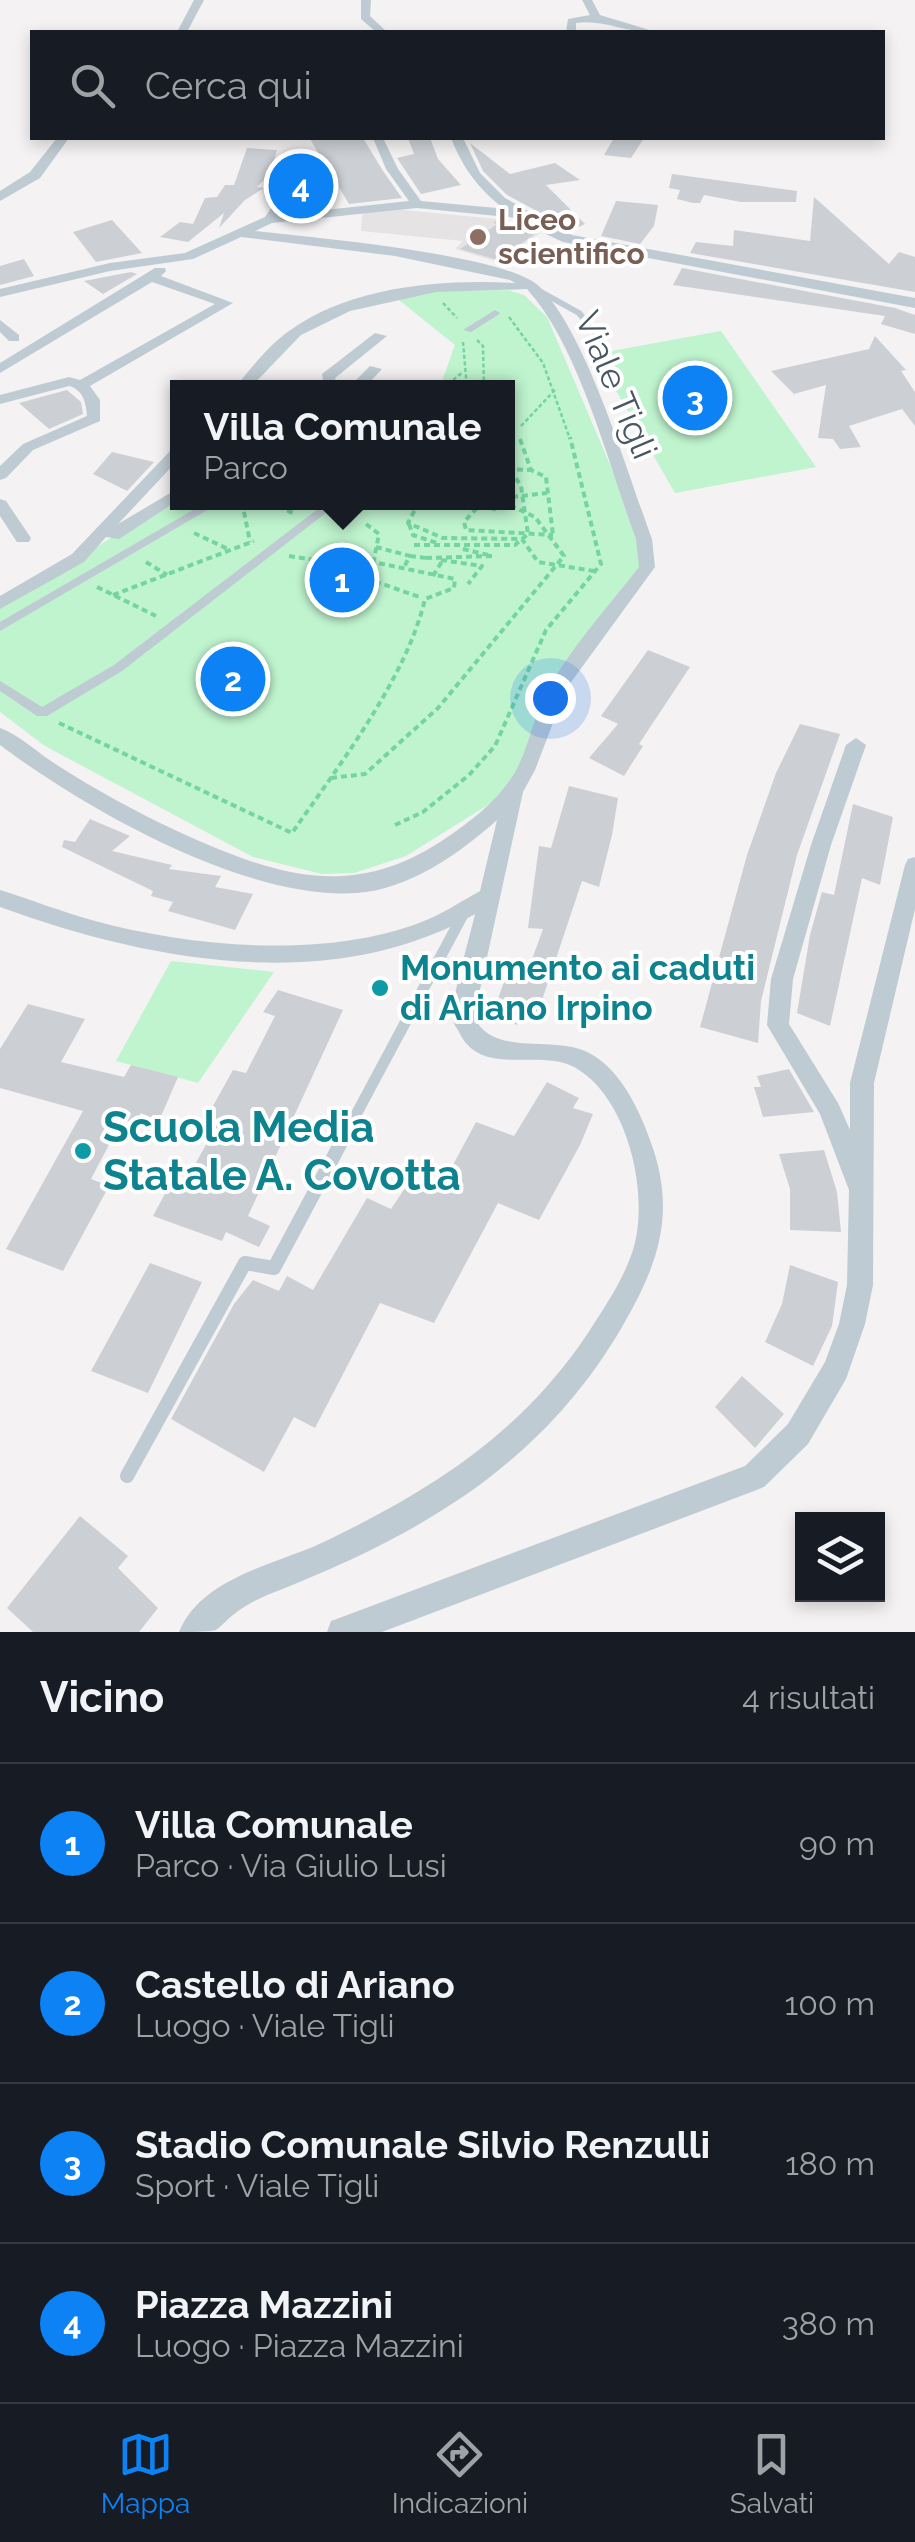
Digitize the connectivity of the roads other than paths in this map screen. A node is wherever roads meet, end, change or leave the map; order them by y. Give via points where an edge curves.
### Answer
1 (199, 0) edge
2 (366, 0) edge
3 (587, 0) edge
4 (596, 16) junction
5 (183, 30) edge
6 (380, 30) edge
7 (571, 30) edge
8 (644, 30) edge
9 (62, 140) edge
10 (379, 140) edge
11 (459, 140) edge
12 (310, 158) dead end
13 (0, 197) edge
14 (417, 204) junction
15 (517, 214) junction
16 (270, 220) junction
17 (240, 233) junction
18 (188, 256) junction
19 (150, 277) junction
20 (534, 288) junction
21 (0, 293) edge
22 (915, 303) edge
23 (496, 312) road end
24 (1, 326) edge
25 (468, 330) dead end
26 (380, 336) dead end
27 (14, 338) dead end
28 (607, 347) dead end
29 (0, 369) edge
30 (376, 369) dead end
31 (248, 380) edge
32 (329, 380) edge
33 (364, 380) edge
34 (81, 385) junction
35 (0, 400) edge
36 (170, 459) edge
37 (0, 475) edge
38 (170, 499) edge
39 (0, 504) edge
40 (203, 510) edge
41 (325, 510) edge
42 (23, 538) dead end
43 (78, 558) junction
44 (0, 602) edge
45 (0, 627) edge
46 (0, 685) edge
47 (0, 735) edge
48 (856, 745) dead end
49 (513, 792) junction
50 (915, 865) edge
51 (491, 895) junction
52 (0, 898) edge
53 (467, 908) junction
54 (859, 1188) junction
55 (127, 1476) dead end
56 (194, 1632) edge
57 (342, 1632) edge

1 - 5 street
2 - 6 street via 364,17
3 - 4 street
4 - 7 street via 571,20
4 - 8 street
9 - 13 street via 35,176
10 - 14 street
11 - 15 street via 480,186
12 - 16 street
14 - 15 street
14 - 16 street
15 - 22 street via 595,247
16 - 17 street
17 - 18 street
17 - 20 street, Viale Tigli via 458,264 521,278
18 - 19 street
18 - 21 street
19 - 29 street
19 - 34 street via 226,304
20 - 28 lane via 579,312
20 - 31 street via 438,287 395,294 300,330
20 - 49 street, Viale Tigli via 568,343 644,539 646,567 557,689
23 - 25 street
24 - 27 street
26 - 32 street
30 - 33 street
34 - 35 street via 69,382
34 - 37 street via 93,400 95,418 28,447
36 - 43 street
38 - 43 street
39 - 42 street
40 - 45 street
41 - 46 street via 118,668 42,713
43 - 44 street
47 - 49 street, Viale Tigli via 41,768 122,810 200,848 300,883 358,885 399,872 452,845
48 - 54 street via 782,979 778,1025 830,1110
49 - 51 street
50 - 54 street via 862,1082
51 - 53 street
51 - 56 street via 463,1017 469,1035 512,1053 576,1056 608,1084 628,1110 642,1150 651,1188 650,1236 606,1330 542,1415 448,1490 335,1552 245,1588 208,1611
52 - 53 street via 125,935 238,954 416,933
53 - 55 lane via 274,1268 245,1263
54 - 57 street via 860,1285 836,1368 798,1434 754,1477

